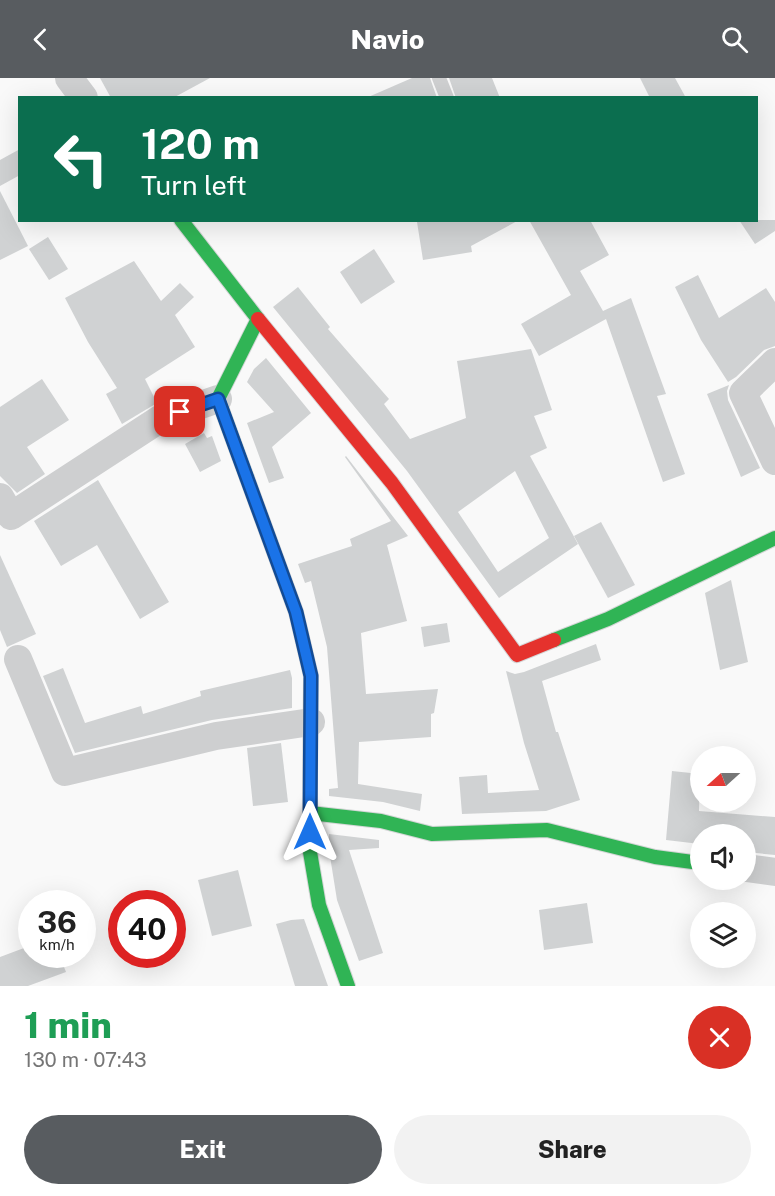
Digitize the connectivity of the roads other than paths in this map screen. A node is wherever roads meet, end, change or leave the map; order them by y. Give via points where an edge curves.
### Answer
1 (69, 78) edge
2 (439, 78) edge
3 (82, 96) edge
4 (446, 96) edge
5 (183, 222) edge
6 (258, 319) junction
7 (775, 362) edge
8 (218, 399) junction
9 (775, 461) edge
10 (0, 497) edge
11 (775, 538) edge
12 (18, 659) dead end
13 (311, 722) junction
14 (310, 813) junction
15 (690, 862) edge
16 (756, 869) edge
17 (775, 872) edge
18 (348, 986) edge

1 - 3 street
2 - 4 lane
5 - 6 street
6 - 8 street
6 - 11 street via 392,483 517,655 608,619
7 - 9 street via 743,393
8 - 10 street via 160,419 11,516
8 - 13 street via 296,612 311,676
12 - 13 street via 65,772 216,736
13 - 14 street
14 - 15 street via 381,821 432,834 547,830
14 - 18 street via 310,852 319,905
16 - 17 street

